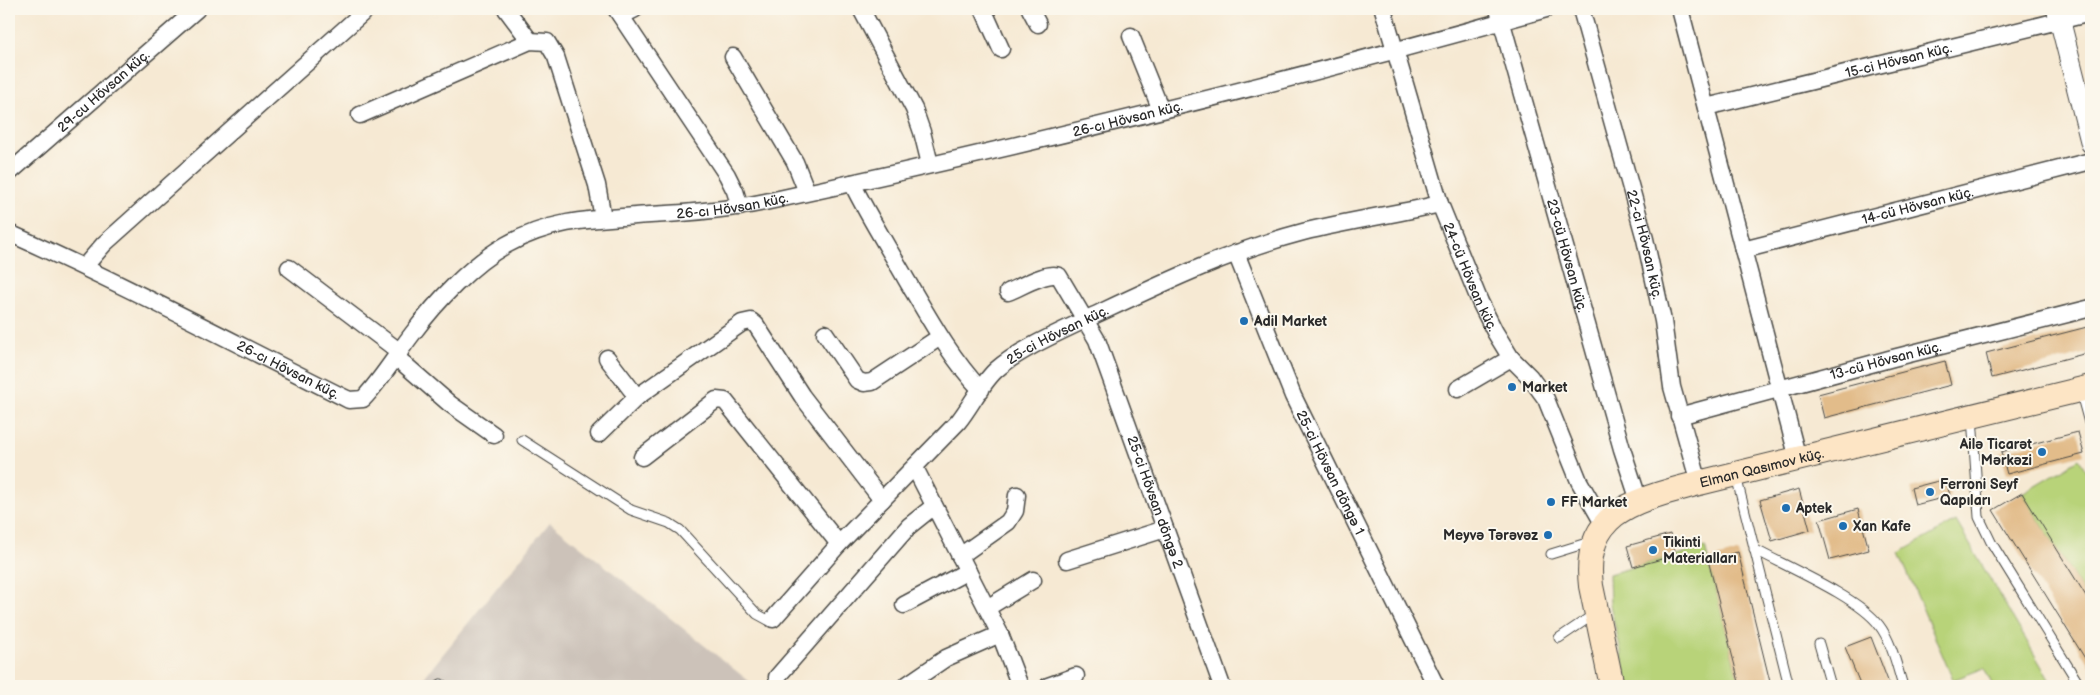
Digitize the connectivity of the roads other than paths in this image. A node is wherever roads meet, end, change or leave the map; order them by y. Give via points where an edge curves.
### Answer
1 (197, 9) edge
2 (367, 9) edge
3 (506, 9) edge
4 (861, 9) edge
5 (983, 9) edge
6 (1030, 9) edge
7 (1383, 9) edge
8 (1546, 9) edge
9 (1581, 9) edge
10 (1680, 9) edge
11 (624, 11) edge
12 (2091, 13) edge
13 (1500, 15) edge
14 (2058, 15) edge
15 (1038, 24) dead end
16 (1131, 36) dead end
17 (530, 41) junction
18 (1001, 49) dead end
19 (1396, 50) junction
20 (734, 57) dead end
21 (1706, 107) junction
22 (1162, 110) junction
23 (360, 115) dead end
24 (2091, 142) edge
25 (2091, 161) edge
26 (930, 164) junction
27 (9, 173) edge
28 (852, 183) junction
29 (807, 192) junction
30 (1440, 204) junction
31 (740, 207) junction
32 (604, 218) junction
33 (9, 233) edge
34 (1743, 250) junction
35 (1236, 253) junction
36 (85, 266) junction
37 (289, 268) dead end
38 (1008, 292) dead end
39 (2091, 308) edge
40 (1085, 320) junction
41 (825, 333) dead end
42 (940, 337) junction
43 (398, 354) junction
44 (607, 358) dead end
45 (1511, 358) junction
46 (1458, 389) dead end
47 (2086, 389) edge
48 (981, 390) junction
49 (1779, 390) junction
50 (638, 397) junction
51 (1679, 416) junction
52 (1972, 417) junction
53 (2091, 430) edge
54 (599, 434) dead end
55 (494, 435) dead end
56 (522, 440) dead end
57 (642, 457) dead end
58 (1798, 459) junction
59 (915, 468) junction
60 (1736, 474) junction
61 (1699, 483) junction
62 (1017, 495) dead end
63 (882, 500) junction
64 (1639, 501) junction
65 (934, 506) junction
66 (1165, 529) junction
67 (1599, 533) junction
68 (839, 544) junction
69 (1754, 549) junction
70 (1551, 554) dead end
71 (960, 556) junction
72 (1067, 560) dead end
73 (968, 571) junction
74 (1033, 580) dead end
75 (904, 605) dead end
76 (987, 608) junction
77 (1596, 613) junction
78 (773, 619) joint
79 (1000, 634) junction
80 (1559, 638) dead end
81 (1819, 644) dead end
82 (1076, 676) dead end
83 (778, 677) dead end
84 (905, 686) edge
85 (1020, 686) edge
86 (1048, 686) edge
87 (1222, 686) edge
88 (1436, 686) edge
89 (1612, 686) edge
90 (1789, 686) edge
91 (1832, 686) edge
92 (1904, 686) edge
93 (2080, 686) edge

1 - 27 street, 29-cu Hövsan küç.
2 - 36 street via 104,244
3 - 17 street
4 - 26 street via 914,110
5 - 18 street
6 - 15 street
7 - 19 street, 24-cü Hövsan küç.
8 - 13 street, 26-cı Hövsan küç.
9 - 51 street, 22-ci Hövsan küç. via 1645,239
10 - 21 street
11 - 31 street via 726,175
12 - 14 street, 15-ci Hövsan küç.
13 - 19 street, 26-cı Hövsan küç.
13 - 64 street, 23-cü Hövsan küç.
14 - 21 street, 15-ci Hövsan küç.
14 - 24 street
16 - 22 street
17 - 23 street
17 - 32 street via 547,42 556,57 597,185
19 - 22 street, 26-cı Hövsan küç.
19 - 30 street, 24-cü Hövsan küç.
20 - 29 street via 795,162
21 - 34 street
22 - 26 street, 26-cı Hövsan küç.
25 - 34 street, 14-cü Hövsan küç.
26 - 28 street, 26-cı Hövsan küç.
28 - 29 street, 26-cı Hövsan küç.
28 - 42 street
29 - 31 street, 26-cı Hövsan küç.
30 - 35 street, 25-ci Hövsan küç. via 1302,232
30 - 45 street, 24-cü Hövsan küç. via 1480,302
31 - 32 street, 26-cı Hövsan küç.
32 - 43 street, 26-cı Hövsan küç. via 562,223 530,233 484,259 458,282
33 - 36 street, 26-cı Hövsan küç.
34 - 49 street
35 - 40 street, 25-ci Hövsan küç. via 1198,267
35 - 88 street, 25-ci Hövsan döngə 1 via 1293,396
36 - 43 street, 26-cı Hövsan küç. via 349,400 363,399
37 - 43 street
38 - 40 street, 25-ci Hövsan döngə 2 via 1054,274 1059,276
39 - 49 street, 13-cü Hövsan küç.
40 - 48 street, 25-ci Hövsan küç. via 1016,356 997,369
40 - 66 street, 25-ci Hövsan döngə 2 via 1097,340
41 - 42 street via 857,380 864,383 872,382
42 - 48 street
43 - 55 street via 450,404
44 - 50 street
45 - 46 street
45 - 67 street, 24-cü Hövsan küç. via 1546,399
47 - 52 main road, Elman Qasımov küç.
47 - 53 lane
48 - 59 street, 25-ci Hövsan küç. via 958,422
49 - 51 street, 13-cü Hövsan küç.
49 - 58 street
50 - 54 street
50 - 63 street via 742,322 751,321 802,396
51 - 61 street, 22-ci Hövsan küç.
52 - 58 main road, Elman Qasımov küç.
52 - 93 lane via 1979,517 1991,542
56 - 78 lane via 631,510 680,530 757,614
57 - 68 street via 716,400 726,401
58 - 60 main road, Elman Qasımov küç.
59 - 63 street, 25-ci Hövsan küç.
59 - 65 street
60 - 61 main road, Elman Qasımov küç.
60 - 69 lane
61 - 64 main road, Elman Qasımov küç.
62 - 71 street via 1008,522
63 - 68 street, 25-ci Hövsan küç.
64 - 67 main road, Elman Qasımov küç. via 1617,513
65 - 71 street
65 - 83 street via 909,526
66 - 72 street
66 - 87 street, 25-ci Hövsan döngə 2
67 - 70 lane
67 - 77 main road via 1589,569
68 - 78 street, 25-ci Hövsan küç.
69 - 90 lane
69 - 92 lane via 1853,602 1870,616 1887,639
71 - 73 street
73 - 75 street
73 - 76 street
74 - 76 street
76 - 79 street
77 - 80 lane
77 - 89 main road
79 - 84 street via 946,658
79 - 85 street
81 - 91 lane
82 - 86 street

